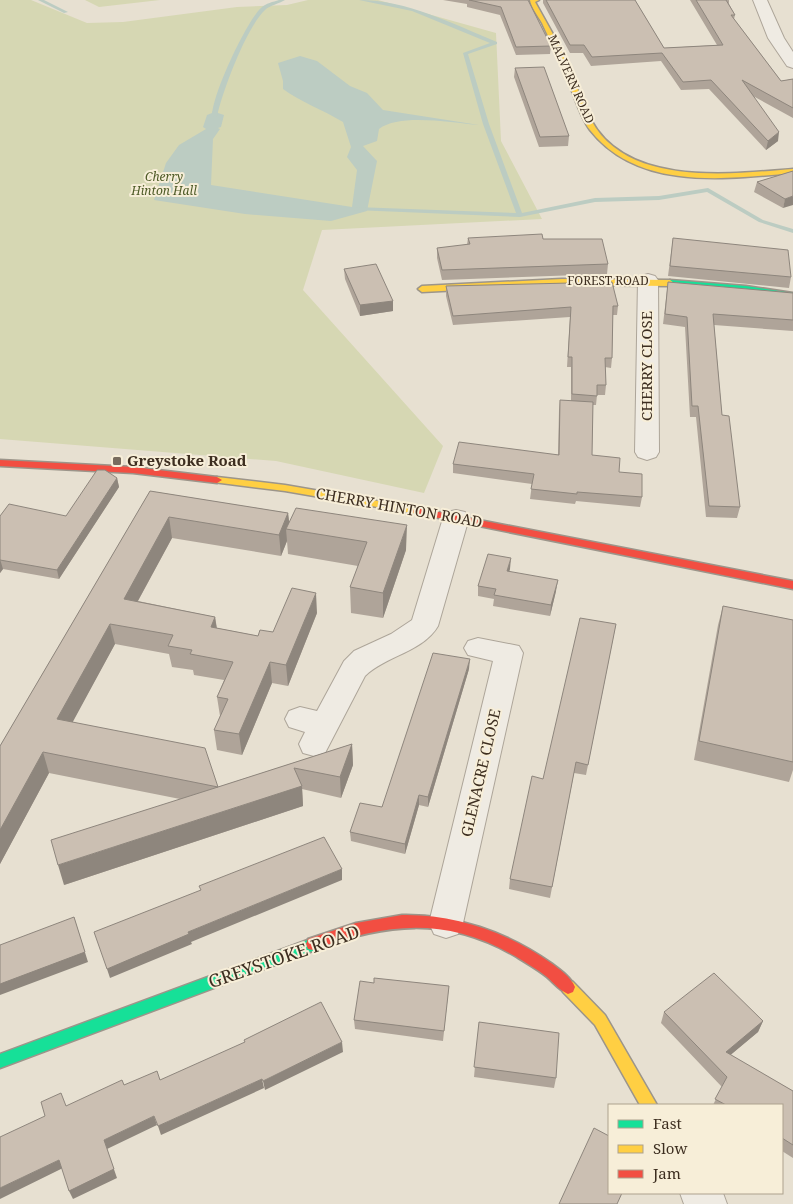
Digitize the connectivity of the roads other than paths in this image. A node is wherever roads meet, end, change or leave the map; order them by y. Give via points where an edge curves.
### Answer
1 (533, 0) edge
2 (760, 0) edge
3 (793, 63) edge
4 (793, 171) edge
5 (648, 280) junction
6 (422, 289) dead end
7 (793, 296) edge
8 (646, 452) dead end
9 (0, 463) edge
10 (456, 518) junction
11 (793, 585) edge
12 (478, 648) dead end
13 (313, 729) dead end
14 (446, 923) junction
15 (0, 1062) edge
16 (648, 1104) edge

1 - 4 street, MALVERN ROAD via 548,26 592,128 621,155 639,164 682,174
2 - 3 street via 776,38
5 - 6 street, FOREST ROAD via 545,280
5 - 7 street, FOREST ROAD
5 - 8 street, CHERRY CLOSE
9 - 10 street, CHERRY HINTON ROAD via 134,470 220,479
10 - 11 street, CHERRY HINTON ROAD
10 - 13 street via 424,626 369,656 354,669
12 - 14 street, GLENACRE CLOSE via 509,654
14 - 15 street, GREYSTOKE ROAD via 402,921 336,935
14 - 16 street, GREYSTOKE ROAD via 506,944 555,973 600,1020

